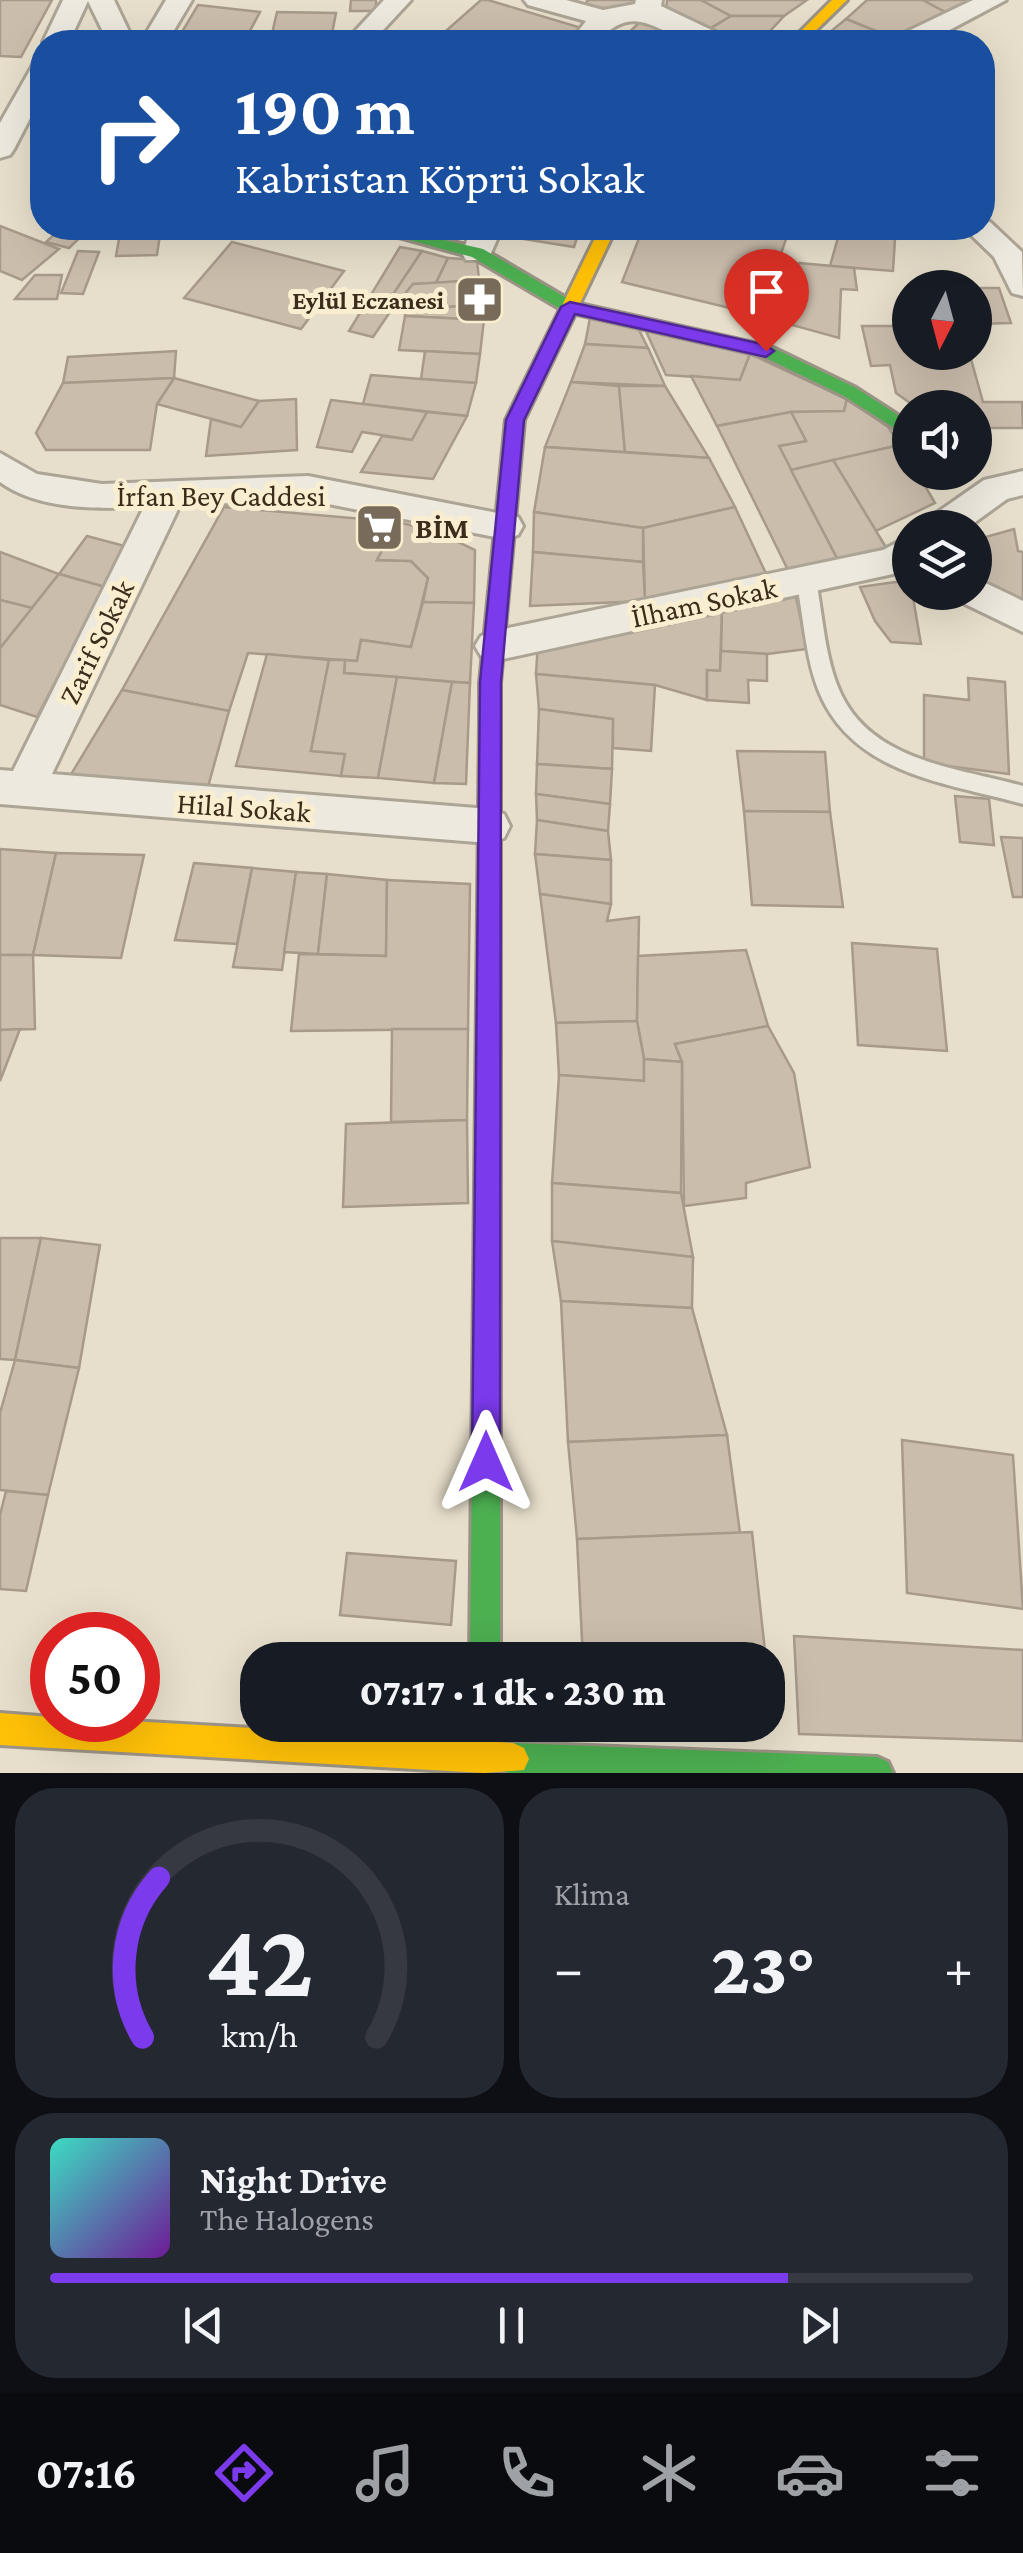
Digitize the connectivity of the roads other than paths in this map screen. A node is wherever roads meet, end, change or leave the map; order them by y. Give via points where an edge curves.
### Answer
1 (76, 0) edge
2 (101, 0) edge
3 (179, 0) edge
4 (398, 0) edge
5 (537, 0) edge
6 (840, 0) edge
7 (993, 0) edge
8 (648, 5) edge
9 (603, 18) junction
10 (62, 30) edge
11 (115, 30) edge
12 (161, 30) edge
13 (369, 30) edge
14 (594, 30) edge
15 (693, 30) edge
16 (809, 30) edge
17 (932, 30) edge
18 (30, 77) edge
19 (0, 78) edge
20 (30, 96) edge
21 (0, 149) edge
22 (482, 240) edge
23 (602, 240) edge
24 (1015, 252) edge
25 (1023, 286) edge
26 (570, 307) junction
27 (892, 420) edge
28 (0, 466) edge
29 (997, 482) edge
30 (168, 494) junction
31 (963, 510) edge
32 (505, 526) junction
33 (892, 561) edge
34 (806, 580) junction
35 (992, 602) edge
36 (1023, 618) edge
37 (494, 646) junction
38 (12, 789) edge
39 (1023, 796) edge
40 (489, 826) junction
41 (485, 1642) edge
42 (0, 1730) edge
43 (485, 1758) edge
44 (709, 1770) edge
45 (877, 1773) edge

1 - 10 street
2 - 11 street
3 - 12 street
4 - 13 street
5 - 9 street
6 - 16 main road
7 - 17 street
8 - 9 street
8 - 15 street
9 - 14 street
18 - 19 street
20 - 21 street
22 - 26 main road
23 - 26 main road
24 - 25 street
26 - 27 main road via 766,351
26 - 32 main road via 515,420
28 - 30 street, İrfan Bey Caddesi via 28,485 102,496
29 - 31 street
30 - 32 street, İrfan Bey Caddesi via 308,488
30 - 38 street, Zarif Sokak
32 - 37 main road
33 - 34 street, İlham Sokak
34 - 37 street, İlham Sokak
34 - 39 lane via 829,690 855,733 902,762
35 - 36 street
37 - 40 main road
38 - 40 street, Hilal Sokak
40 - 41 main road
42 - 43 main road
43 - 44 main road
44 - 45 main road

